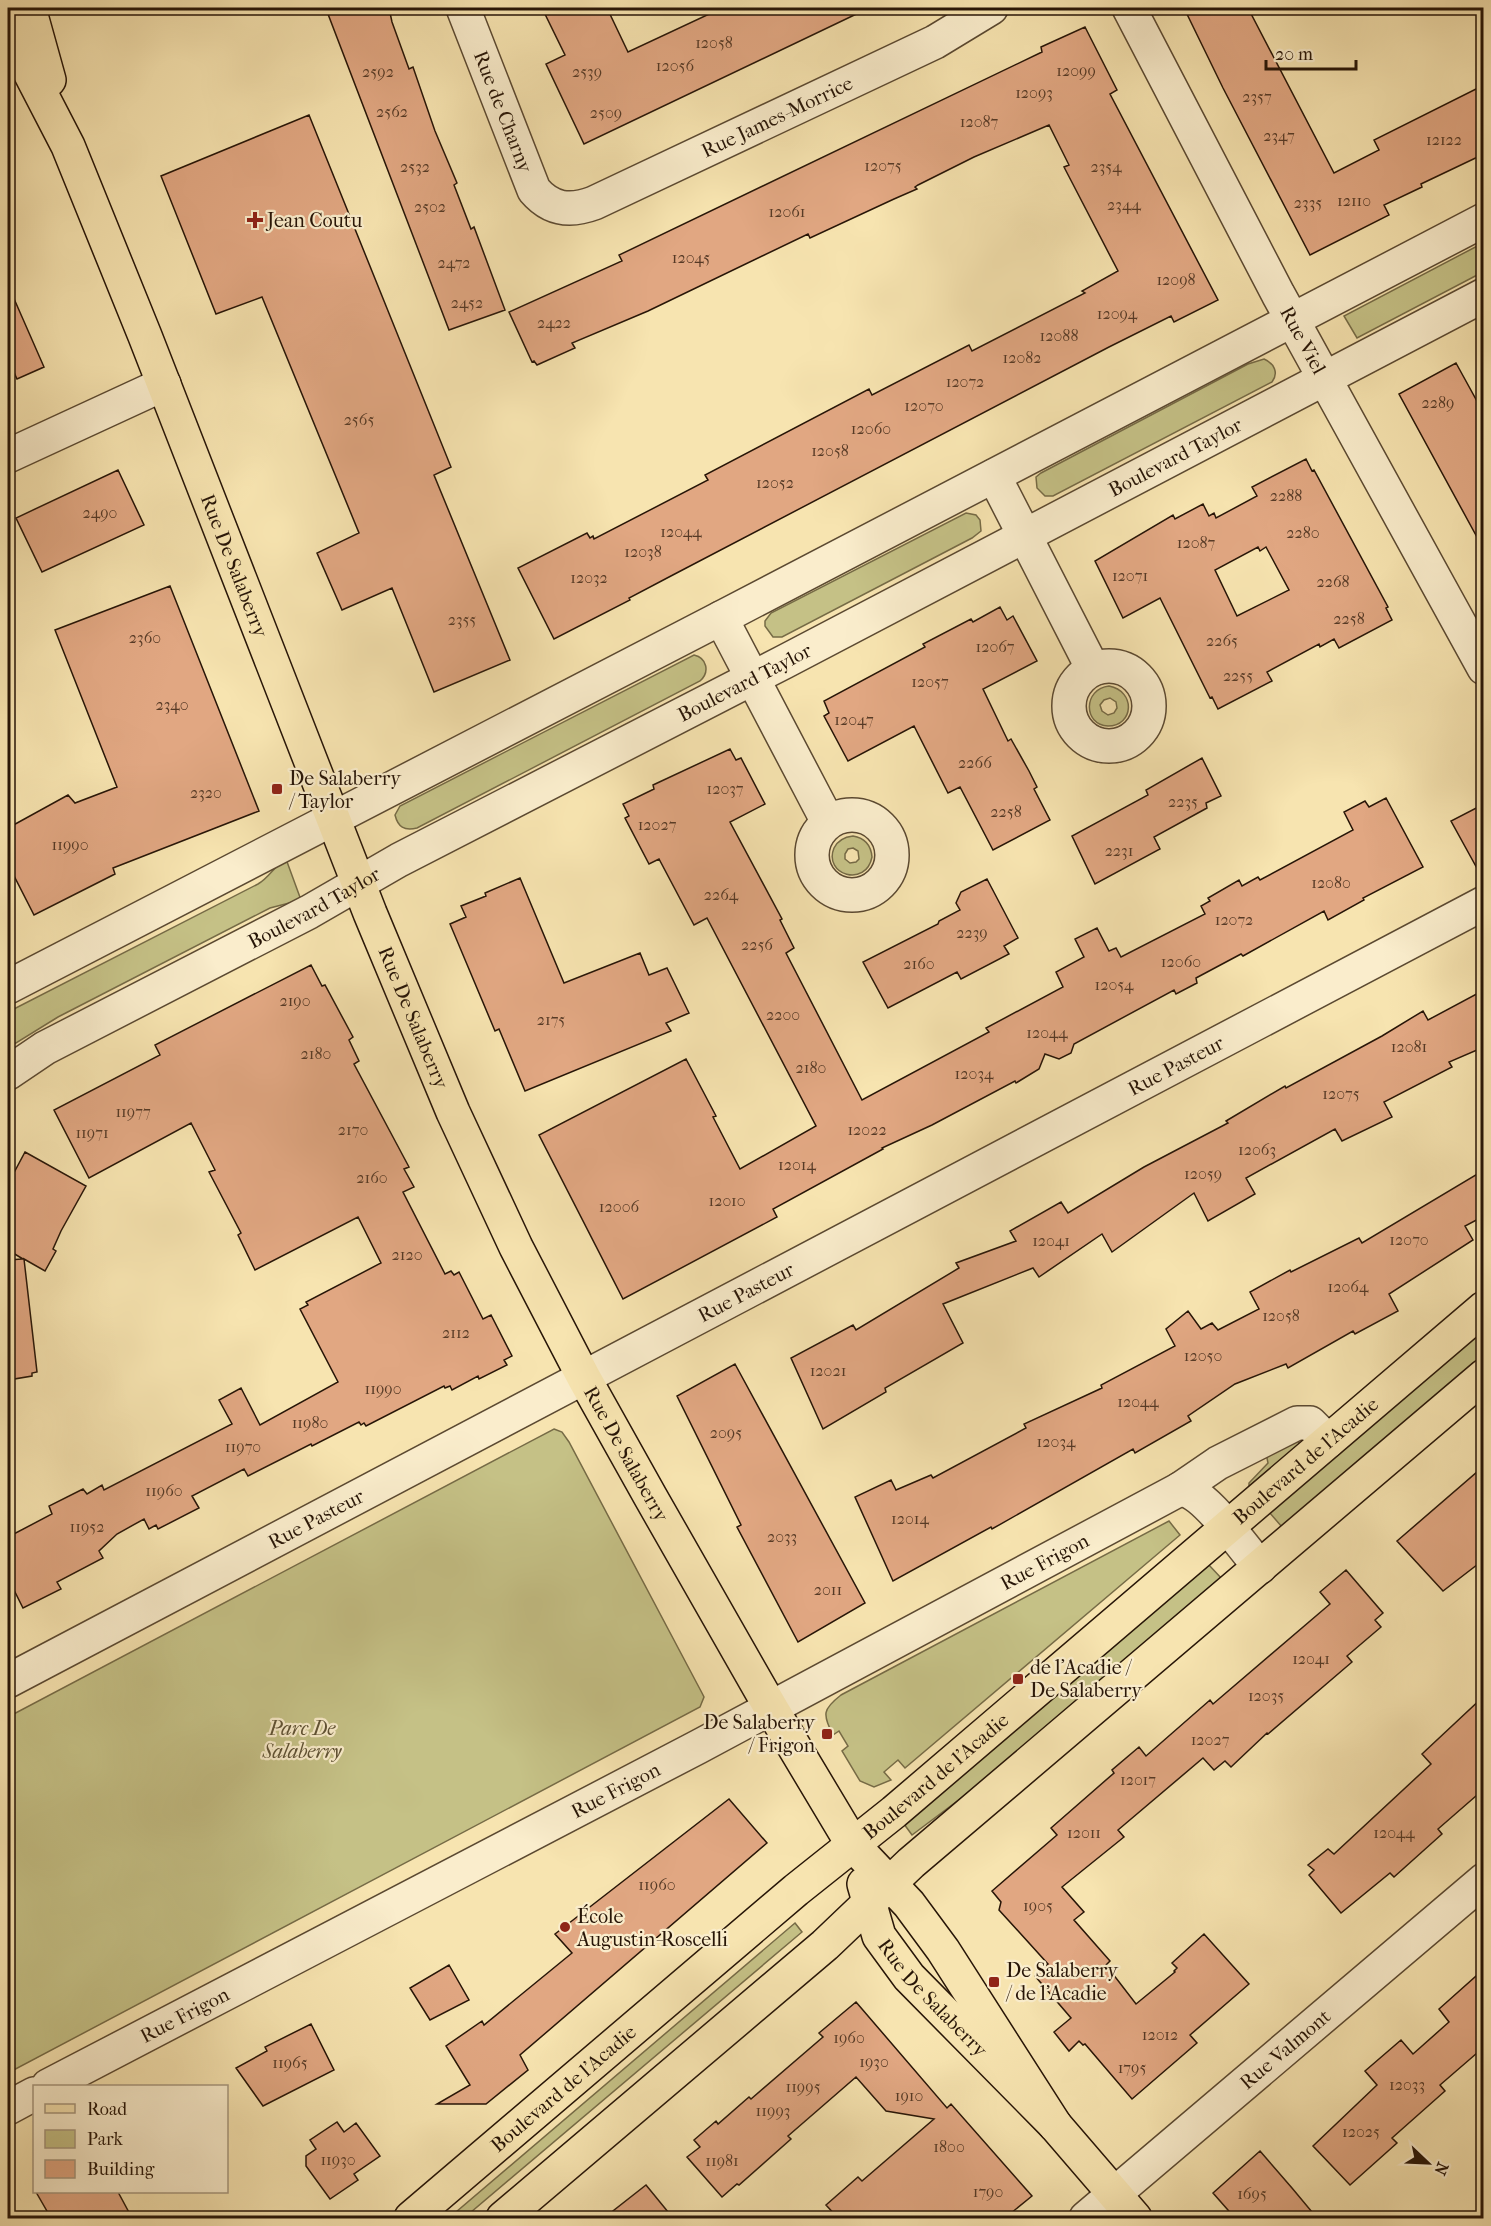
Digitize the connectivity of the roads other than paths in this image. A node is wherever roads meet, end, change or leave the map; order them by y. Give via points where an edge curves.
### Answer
1 (29, 8) edge
2 (463, 8) edge
3 (991, 8) edge
4 (1129, 8) edge
5 (8, 30) edge
6 (68, 146) junction
7 (555, 206) joint
8 (1484, 220) edge
9 (1484, 295) edge
10 (1292, 319) junction
11 (1324, 378) junction
12 (164, 384) junction
13 (8, 456) edge
14 (994, 476) junction
15 (1024, 536) junction
16 (721, 618) junction
17 (1484, 668) edge
18 (1093, 669) dead end
19 (752, 679) junction
20 (334, 819) junction
21 (828, 822) dead end
22 (358, 883) junction
23 (1484, 903) edge
24 (8, 987) edge
25 (8, 1073) edge
26 (1484, 1308) edge
27 (1484, 1376) edge
28 (584, 1378) junction
29 (1328, 1441) junction
30 (1180, 1489) junction
31 (1226, 1527) junction
32 (1260, 1568) junction
33 (8, 1681) edge
34 (771, 1708) junction
35 (853, 1845) junction
36 (1484, 1880) edge
37 (879, 1892) junction
38 (50, 2085) edge
39 (33, 2095) edge
40 (8, 2108) edge
41 (1055, 2125) junction
42 (1124, 2206) edge
43 (411, 2218) edge
44 (503, 2218) edge
45 (1086, 2218) edge

1 - 6 main road, Rue De Salaberry
2 - 7 street, Rue de Charny via 530,182 540,197
3 - 7 street, Rue James-Morrice via 935,42 594,203 572,209
4 - 10 street, Rue Viel
5 - 6 main road, Rue De Salaberry
6 - 12 main road, Rue De Salaberry
8 - 10 street
9 - 11 street, Boulevard Taylor
10 - 11 street, Rue Viel
10 - 14 street
11 - 15 street, Boulevard Taylor
11 - 17 street, Rue Viel
12 - 13 street
12 - 20 main road, Rue De Salaberry
14 - 15 street
14 - 16 street
15 - 18 street
15 - 19 street, Boulevard Taylor
16 - 19 street
16 - 20 street
19 - 21 street
19 - 22 street, Boulevard Taylor
20 - 22 main road, Rue De Salaberry
20 - 24 street
22 - 25 street, Boulevard Taylor via 45,1048
22 - 28 main road, Rue De Salaberry via 474,1159
23 - 28 street, Rue Pasteur
26 - 29 main road, Boulevard de l'Acadie
27 - 32 main road
28 - 33 street, Rue Pasteur
28 - 34 main road, Rue De Salaberry
29 - 30 street, Rue Frigon via 1310,1423 1298,1423 1218,1463
29 - 31 main road, Boulevard de l'Acadie
30 - 31 street via 1201,1498
30 - 34 street, Rue Frigon
31 - 32 street
31 - 35 main road, Boulevard de l'Acadie
32 - 37 main road
34 - 35 main road, Rue De Salaberry
34 - 38 street, Rue Frigon
35 - 37 main road, Rue De Salaberry
35 - 43 main road, Boulevard de l'Acadie
36 - 42 street, Rue Valmont
37 - 41 main road, Rue De Salaberry via 909,1904 943,1950
37 - 41 main road, Rue De Salaberry via 879,1936 909,1977
37 - 44 main road via 825,1945
39 - 40 street
41 - 42 main road, Rue De Salaberry
42 - 45 street, Rue Valmont

